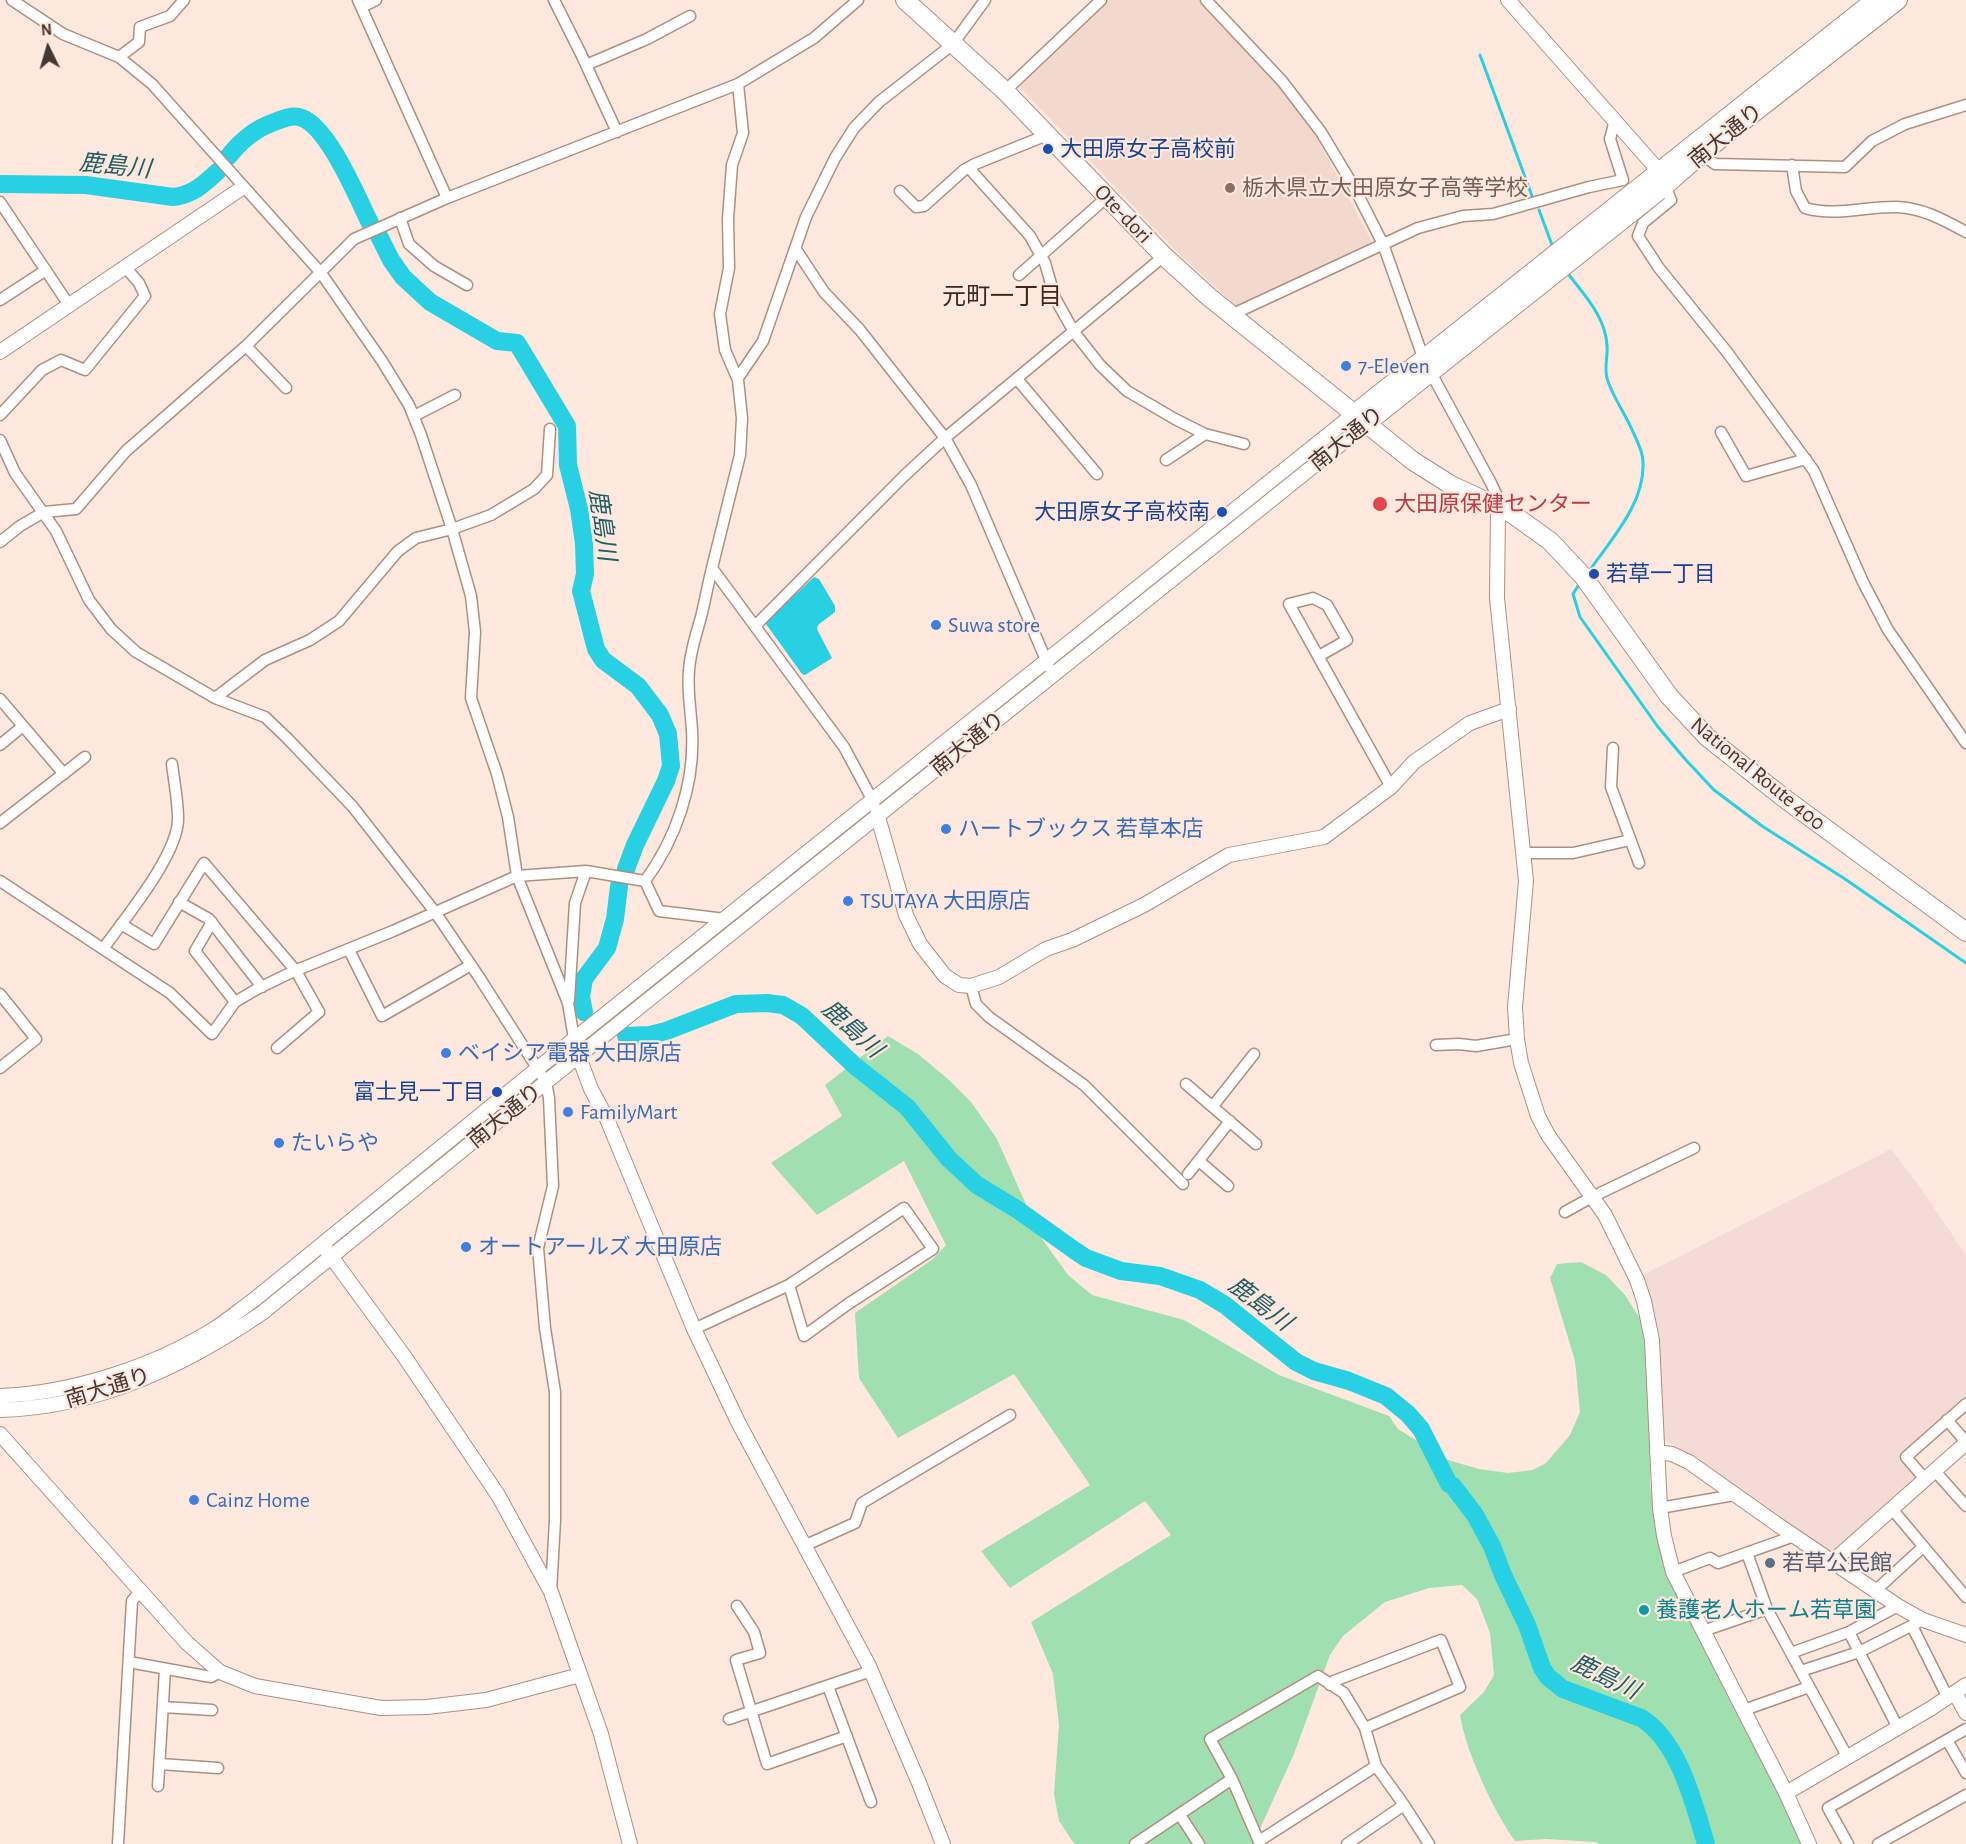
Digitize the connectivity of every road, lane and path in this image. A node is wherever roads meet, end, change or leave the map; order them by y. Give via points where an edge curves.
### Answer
1 (12, 0) edge
2 (184, 0) edge
3 (376, 0) edge
4 (554, 0) edge
5 (858, 0) edge
6 (905, 0) edge
7 (985, 0) edge
8 (1101, 0) edge
9 (1206, 0) edge
10 (1508, 0) edge
11 (1875, 0) edge
12 (1898, 0) edge
13 (360, 4) edge
14 (690, 16) dead end
15 (953, 44) junction
16 (119, 57) junction
17 (586, 65) junction
18 (738, 84) junction
19 (1005, 91) junction
20 (1966, 105) edge
21 (1614, 120) junction
22 (617, 132) junction
23 (1047, 135) junction
24 (1701, 154) junction
25 (1792, 165) junction
26 (969, 168) junction
27 (1662, 178) junction
28 (242, 188) junction
29 (900, 191) dead end
30 (1107, 197) junction
31 (447, 198) junction
32 (0, 202) edge
33 (400, 218) junction
34 (1966, 232) edge
35 (1383, 244) junction
36 (795, 249) junction
37 (1041, 254) junction
38 (1164, 256) junction
39 (126, 268) junction
40 (46, 270) junction
41 (321, 273) junction
42 (1019, 275) dead end
43 (467, 285) dead end
44 (0, 300) edge
45 (69, 305) junction
46 (1231, 315) junction
47 (1074, 332) junction
48 (246, 346) junction
49 (0, 352) edge
50 (1427, 367) junction
51 (738, 378) junction
52 (1017, 379) junction
53 (286, 388) dead end
54 (455, 395) dead end
55 (0, 415) edge
56 (414, 416) junction
57 (1360, 419) junction
58 (550, 429) dead end
59 (1721, 432) dead end
60 (1205, 434) junction
61 (945, 438) junction
62 (0, 440) edge
63 (1244, 444) dead end
64 (1806, 459) junction
65 (1166, 460) dead end
66 (1097, 474) dead end
67 (1498, 507) junction
68 (44, 512) junction
69 (452, 530) junction
70 (0, 542) edge
71 (712, 568) junction
72 (756, 626) junction
73 (1319, 656) junction
74 (1050, 669) junction
75 (215, 698) junction
76 (0, 699) edge
77 (1509, 709) junction
78 (23, 726) junction
79 (1966, 743) edge
80 (0, 745) edge
81 (1613, 748) dead end
82 (85, 757) dead end
83 (172, 764) dead end
84 (64, 774) junction
85 (1391, 787) junction
86 (873, 801) junction
87 (878, 817) junction
88 (0, 823) edge
89 (1630, 840) junction
90 (1524, 853) junction
91 (1639, 863) dead end
92 (586, 871) junction
93 (517, 876) junction
94 (0, 881) edge
95 (645, 881) junction
96 (179, 902) junction
97 (435, 912) junction
98 (725, 919) junction
99 (212, 922) junction
100 (121, 924) junction
101 (1965, 930) edge
102 (103, 949) junction
103 (349, 950) junction
104 (471, 965) junction
105 (296, 971) junction
106 (971, 986) junction
107 (261, 987) junction
108 (0, 994) edge
109 (235, 1002) junction
110 (568, 1003) junction
111 (574, 1039) junction
112 (1517, 1039) junction
113 (1436, 1045) dead end
114 (277, 1048) dead end
115 (1254, 1054) dead end
116 (578, 1057) junction
117 (0, 1068) edge
118 (537, 1069) junction
119 (546, 1082) junction
120 (1186, 1084) dead end
121 (1213, 1106) junction
122 (1230, 1121) junction
123 (1256, 1144) dead end
124 (1694, 1148) dead end
125 (1198, 1161) junction
126 (1228, 1186) dead end
127 (1592, 1197) junction
128 (1565, 1212) dead end
129 (322, 1244) junction
130 (331, 1257) junction
131 (789, 1285) junction
132 (694, 1329) junction
133 (0, 1396) edge
134 (1966, 1404) edge
135 (0, 1410) edge
136 (1010, 1415) dead end
137 (1947, 1420) junction
138 (0, 1434) edge
139 (1966, 1443) edge
140 (1657, 1452) junction
141 (1929, 1475) junction
142 (1734, 1495) junction
143 (1966, 1506) edge
144 (1660, 1508) junction
145 (1892, 1509) junction
146 (1794, 1536) junction
147 (806, 1545) junction
148 (1923, 1547) junction
149 (1746, 1553) junction
150 (1832, 1562) junction
151 (1673, 1572) junction
152 (141, 1590) junction
153 (1875, 1591) junction
154 (551, 1592) junction
155 (1966, 1597) edge
156 (737, 1606) dead end
157 (1898, 1606) junction
158 (1767, 1609) junction
159 (1917, 1623) junction
160 (1703, 1631) junction
161 (1849, 1632) junction
162 (1966, 1635) edge
163 (1859, 1652) junction
164 (1791, 1653) junction
165 (129, 1662) junction
166 (165, 1669) junction
167 (871, 1671) junction
168 (1801, 1671) junction
169 (220, 1672) junction
170 (579, 1675) junction
171 (1330, 1685) junction
172 (828, 1686) junction
173 (1809, 1687) junction
174 (1956, 1692) edge
175 (163, 1707) junction
176 (212, 1710) dead end
177 (1744, 1710) junction
178 (750, 1712) junction
179 (1966, 1713) edge
180 (729, 1719) dead end
181 (1365, 1728) junction
182 (1898, 1728) junction
183 (1966, 1729) edge
184 (847, 1736) junction
185 (1947, 1740) junction
186 (1848, 1758) junction
187 (160, 1764) junction
188 (1376, 1766) junction
189 (218, 1768) dead end
190 (1966, 1773) edge
191 (1232, 1779) junction
192 (158, 1786) dead end
193 (1786, 1793) junction
194 (1966, 1795) edge
195 (871, 1802) dead end
196 (1404, 1805) junction
197 (1180, 1815) junction
198 (1260, 1843) edge
199 (118, 1844) edge
200 (630, 1844) edge
201 (943, 1844) edge
202 (1135, 1844) edge
203 (1199, 1844) edge
204 (1347, 1844) edge
205 (1430, 1844) edge
206 (1809, 1844) edge
207 (1848, 1844) edge
208 (1878, 1844) edge

1 - 16 street via 63,34
2 - 16 street via 170,16 140,27 139,42
3 - 13 street
4 - 17 street
5 - 18 street via 814,38
6 - 15 highway, Ote-dori
7 - 15 street
8 - 19 street
9 - 35 street via 1282,81 1321,132
10 - 21 street
11 - 27 highway, 南大通り
12 - 24 highway, 南大通り
13 - 31 street
14 - 17 street
15 - 19 highway, Ote-dori
15 - 36 street via 879,102 854,128 835,158
16 - 28 street via 152,84
17 - 22 street
18 - 22 street
18 - 51 street via 743,133 732,165 729,268 720,314 725,350
19 - 23 highway, Ote-dori
20 - 25 street via 1905,124 1872,141 1845,167
21 - 27 street
21 - 35 street via 1610,139 1623,180 1493,214 1463,216 1418,228
22 - 31 street
23 - 26 street
23 - 30 highway, Ote-dori
24 - 25 street via 1715,164
24 - 27 highway, 南大通り
25 - 34 street via 1796,191 1805,208 1822,213 1898,207 1933,214
26 - 29 street via 924,207 916,207
26 - 37 street via 1030,236
27 - 50 highway, 南大通り
27 - 64 street via 1671,200 1643,224 1638,236
28 - 39 street
28 - 41 street
30 - 37 street
30 - 38 highway, Ote-dori
31 - 33 street
32 - 40 street
33 - 41 street via 354,239
33 - 43 street via 409,244 434,266
35 - 46 street
35 - 50 street
36 - 51 street via 763,341
36 - 61 street via 824,292 860,330
37 - 42 street
37 - 47 street via 1055,298
38 - 46 highway, Ote-dori
38 - 47 street
39 - 45 street
39 - 55 street via 145,296 85,370 61,360 42,370
40 - 44 street
40 - 45 street
41 - 48 street
41 - 56 street via 382,361
45 - 49 street
46 - 57 highway, Ote-dori
47 - 52 street
47 - 60 street via 1127,391
48 - 53 street
48 - 68 street via 126,451 76,509
50 - 57 highway, 南大通り
50 - 67 street via 1491,483
51 - 71 street via 740,455
52 - 61 street
52 - 66 street
54 - 56 street
56 - 69 street
57 - 67 highway, National Route 400 via 1431,473
57 - 74 street, 南大通り
58 - 69 street via 547,475 534,489 491,515
59 - 64 street via 1746,476
60 - 63 street
60 - 65 street
61 - 72 street
61 - 74 street via 971,485
62 - 68 street via 15,473
64 - 79 street via 1888,630
67 - 77 street via 1497,598
67 - 101 highway, National Route 400 via 1525,521 1565,555 1670,696 1707,737
68 - 70 street
68 - 75 street via 89,600 111,629 136,652
69 - 75 street via 416,538 398,552 339,621 310,640 265,660
69 - 93 street via 471,596 475,632 471,698 500,784
71 - 72 street
71 - 95 street via 689,670 690,773 676,826 660,861
72 - 86 street via 844,747
73 - 73 street via 1299,621 1289,604 1314,598 1327,605 1347,640
73 - 85 street
74 - 86 street, 南大通り
74 - 87 street, 南大通り
75 - 97 street via 265,717 287,738 353,807
76 - 78 street
77 - 85 street via 1470,723 1414,762
77 - 90 street
78 - 80 street
78 - 84 street
81 - 89 street via 1611,787
82 - 84 street
83 - 100 street via 178,819 175,839
84 - 88 street
85 - 106 street via 1324,837 1229,855 1144,905 1046,949 999,977
86 - 87 street
86 - 98 street, 南大通り
87 - 106 street via 906,915 920,944 945,976 959,985
87 - 116 street, 南大通り
89 - 90 street via 1573,853
89 - 91 street
90 - 112 street via 1526,891 1515,1007
92 - 93 street
92 - 95 street
92 - 110 street via 575,903
93 - 97 street
93 - 110 street
94 - 102 street
95 - 98 street via 659,911
96 - 99 street
96 - 100 street via 154,944
96 - 105 street via 204,863
97 - 103 street
97 - 104 street
98 - 111 street, 南大通り
99 - 107 street
99 - 109 street via 195,951
100 - 102 street
102 - 109 street via 170,993 212,1034
103 - 104 street via 382,1016
103 - 105 street
104 - 118 street
105 - 107 street
105 - 114 street via 319,1012
106 - 125 street via 976,1004 989,1017 1084,1085 1186,1179
107 - 109 street
108 - 117 street via 36,1039
110 - 111 street
111 - 116 street
111 - 118 street, 南大通り
112 - 113 street via 1476,1046
112 - 127 street via 1538,1116
115 - 121 street
116 - 119 street, 南大通り
116 - 132 street
118 - 119 street
118 - 129 street, 南大通り
119 - 130 street, 南大通り
119 - 154 street via 554,1185 538,1248 555,1392
120 - 121 street
121 - 122 street
122 - 123 street
122 - 125 street
124 - 127 street
125 - 126 street
127 - 128 street
127 - 140 street via 1609,1224 1644,1301 1652,1340
129 - 130 street
129 - 133 street, 南大通り via 213,1329 146,1363 79,1385
130 - 135 street, 南大通り via 262,1313 168,1369 80,1400
130 - 154 street via 498,1495
131 - 131 street via 804,1336 933,1249 904,1208
131 - 132 street
132 - 147 street via 738,1422
134 - 137 street
136 - 147 street via 862,1503 855,1523
137 - 139 street
137 - 141 street via 1906,1457
138 - 152 street
139 - 141 street
140 - 142 street via 1689,1462
140 - 144 street
141 - 143 street
141 - 145 street
142 - 144 street
142 - 146 street
144 - 151 street
145 - 148 street
145 - 150 street
146 - 149 street
146 - 150 street
147 - 167 street
148 - 153 street
148 - 155 street
149 - 151 street via 1718,1563 1710,1558
149 - 158 street
150 - 153 street
151 - 160 street
152 - 165 street via 132,1601
152 - 169 street via 187,1643
153 - 157 street
154 - 170 street
156 - 178 street via 760,1653 736,1660
157 - 159 street
157 - 161 street
158 - 160 street
158 - 164 street
159 - 162 street
159 - 163 street
159 - 174 street
160 - 177 street
161 - 163 street
161 - 164 street
163 - 168 street
163 - 182 street
164 - 168 street
165 - 166 street
165 - 199 street
166 - 169 street via 211,1677
166 - 175 street
167 - 172 street
167 - 201 street
168 - 173 street
169 - 170 street via 255,1686 381,1708 486,1700
170 - 200 street via 601,1734
171 - 181 street via 1344,1693
171 - 181 street via 1441,1640 1460,1687
171 - 191 street via 1317,1676 1210,1739
172 - 178 street
172 - 184 street
173 - 177 street
173 - 186 street
174 - 179 street
174 - 182 street
175 - 176 street
175 - 187 street
177 - 193 street
178 - 180 street
178 - 184 street via 767,1764
181 - 188 street
182 - 186 street
183 - 185 street
184 - 195 street
185 - 190 street
185 - 207 street via 1828,1808
186 - 193 street
187 - 189 street
187 - 192 street
188 - 196 street
188 - 198 street
191 - 197 street
191 - 198 street
193 - 206 street
194 - 208 street
196 - 204 street
196 - 205 street
197 - 202 street
197 - 203 street

